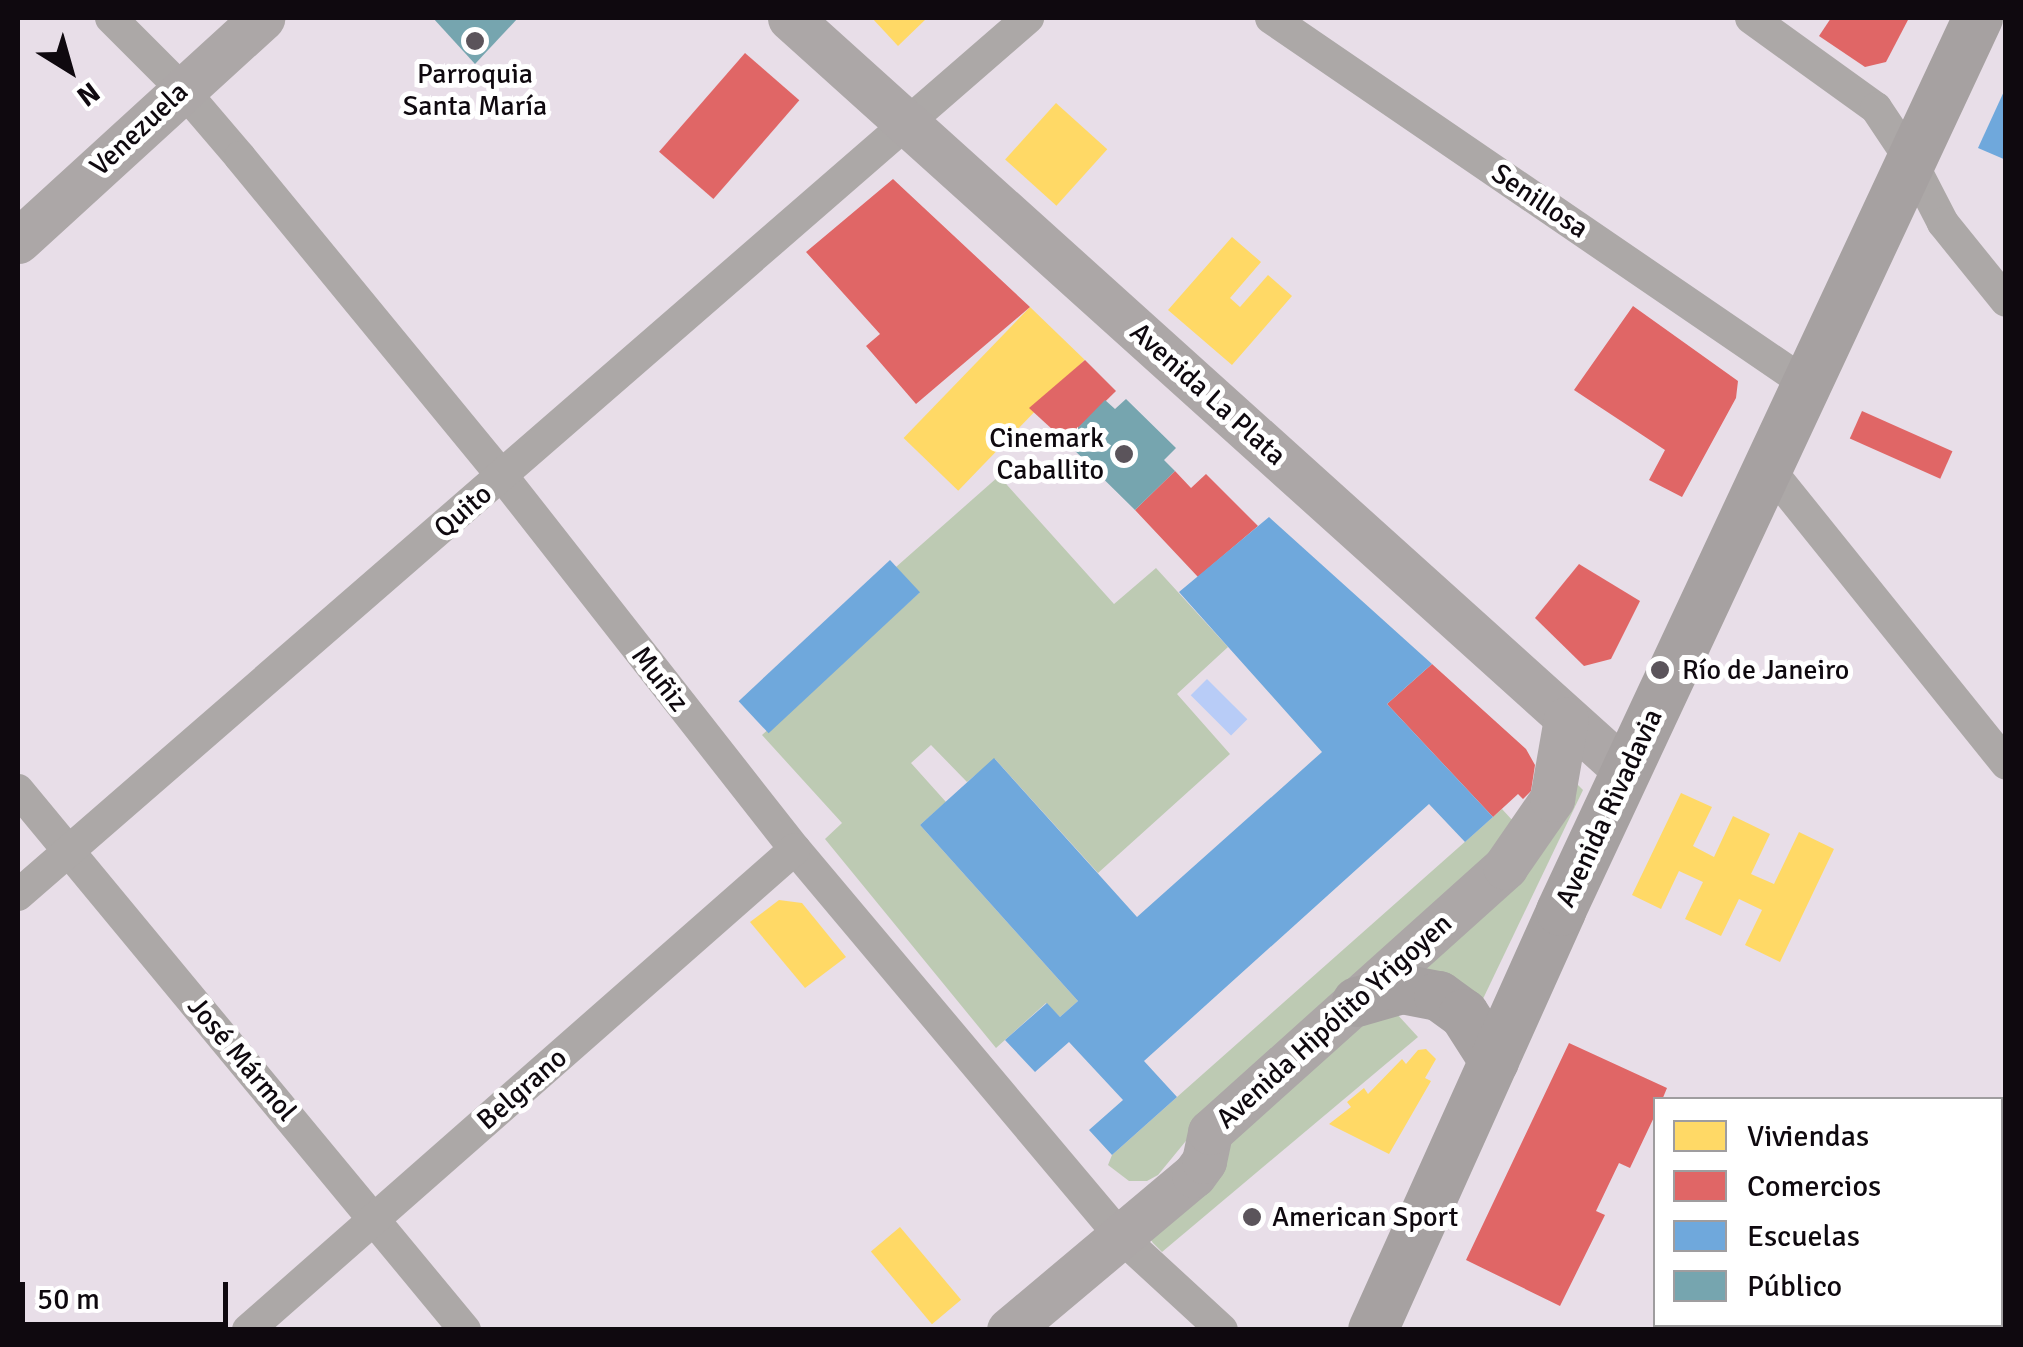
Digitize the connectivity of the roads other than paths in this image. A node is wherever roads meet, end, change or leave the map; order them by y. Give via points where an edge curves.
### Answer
1 (111, 18) edge
2 (262, 18) edge
3 (790, 18) edge
4 (1028, 18) edge
5 (1272, 18) edge
6 (1751, 18) edge
7 (1978, 18) edge
8 (182, 89) junction
9 (906, 122) junction
10 (1910, 159) junction
11 (18, 241) edge
12 (2006, 301) edge
13 (1808, 385) junction
14 (1770, 470) junction
15 (502, 476) junction
16 (1566, 719) junction
17 (2006, 764) edge
18 (1626, 771) junction
19 (18, 790) edge
20 (795, 848) junction
21 (69, 851) junction
22 (18, 895) edge
23 (1357, 1002) junction
24 (1494, 1061) junction
25 (374, 1219) junction
26 (1121, 1236) junction
27 (248, 1330) edge
28 (465, 1330) edge
29 (1010, 1330) edge
30 (1222, 1330) edge
31 (1373, 1330) edge

1 - 8 street, Muñiz
2 - 8 main road, Venezuela
3 - 9 main road, Avenida La Plata
4 - 9 street, Quito
5 - 13 street, Senillosa
6 - 10 street via 1876,108
7 - 10 main road, Avenida Rivadavia
8 - 11 main road, Venezuela
8 - 15 street, Muñiz
9 - 15 street, Quito
9 - 16 main road, Avenida La Plata
10 - 12 street via 1943,223
10 - 13 main road, Avenida Rivadavia
13 - 14 main road, Avenida Rivadavia
14 - 17 street
14 - 18 main road, Avenida Rivadavia
15 - 20 street, Muñiz
15 - 21 street, Quito
16 - 18 main road, Avenida La Plata
16 - 23 main road, Avenida Hipólito Yrigoyen via 1552,799 1527,842
18 - 24 main road, Avenida Rivadavia
19 - 21 street, José Mármol
20 - 25 street, Belgrano
20 - 26 street, Muñiz
21 - 22 street, Quito
21 - 25 street, José Mármol
23 - 24 main road via 1402,989 1439,996 1464,1014
23 - 26 main road, Avenida Hipólito Yrigoyen via 1210,1132 1201,1168
24 - 31 main road, Avenida Rivadavia
25 - 27 street, Belgrano
25 - 28 street, José Mármol
26 - 29 main road, Avenida Hipólito Yrigoyen
26 - 30 street, Muñiz

